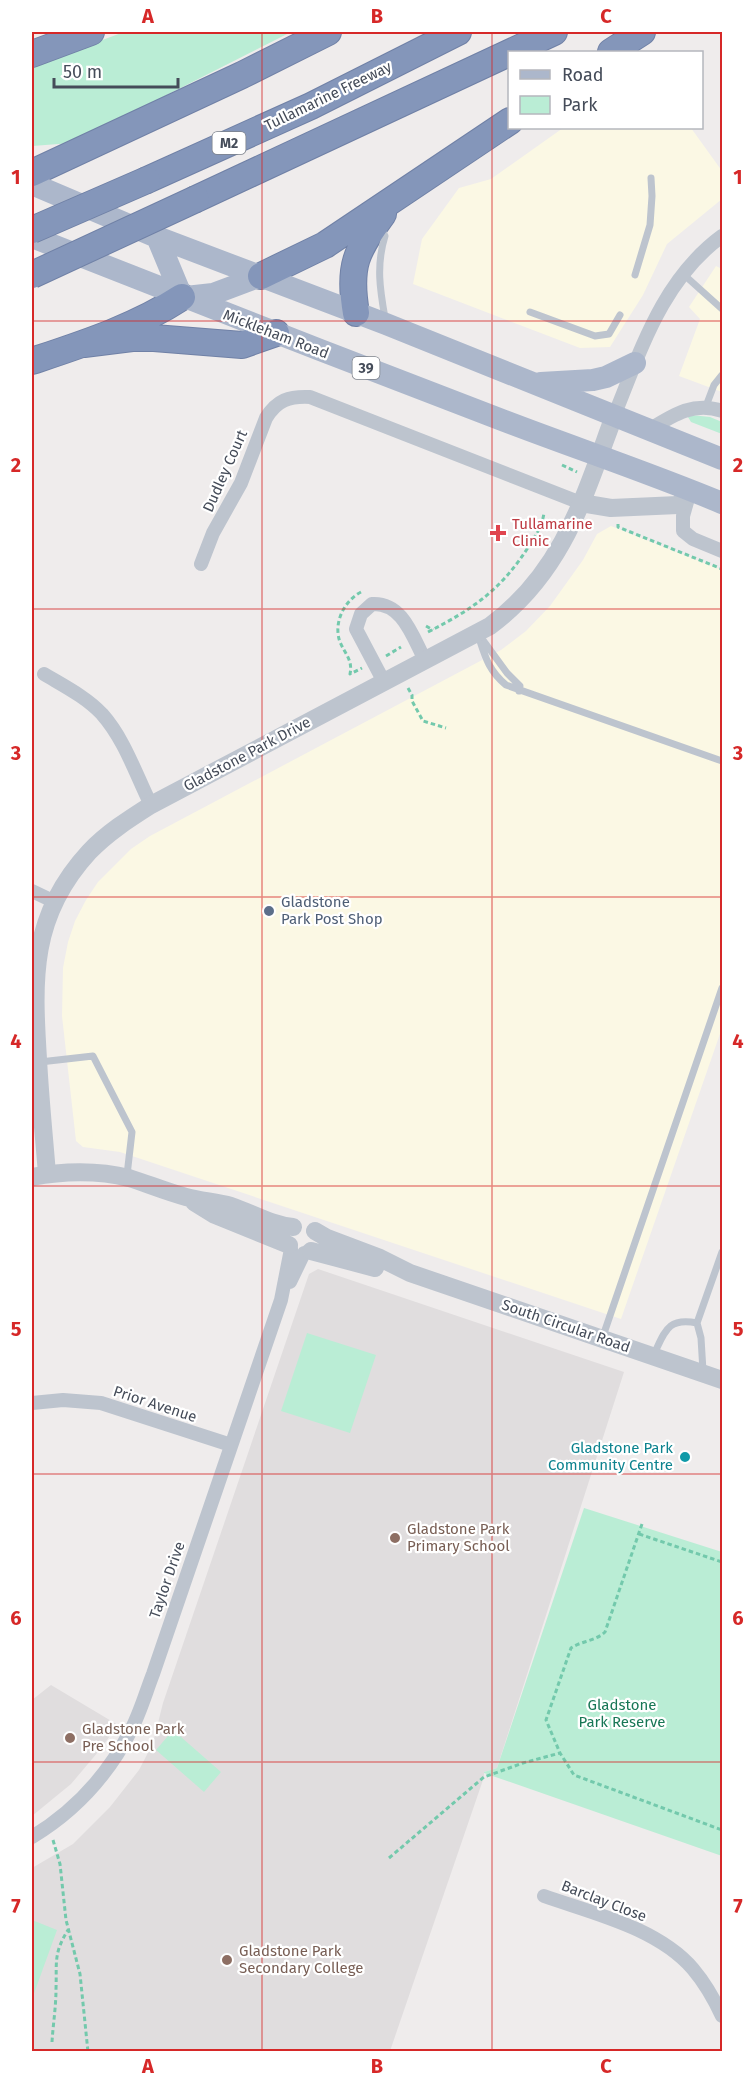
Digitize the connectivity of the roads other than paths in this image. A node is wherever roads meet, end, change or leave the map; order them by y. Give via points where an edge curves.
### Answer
1 (91, 32) edge
2 (328, 32) edge
3 (458, 32) edge
4 (554, 32) edge
5 (642, 32) edge
6 (513, 51) edge
7 (613, 51) edge
8 (508, 53) edge
9 (32, 54) edge
10 (508, 122) edge
11 (32, 173) edge
12 (651, 178) dead end
13 (32, 184) edge
14 (391, 201) junction
15 (377, 223) junction
16 (32, 230) edge
17 (32, 237) edge
18 (157, 237) junction
19 (723, 237) edge
20 (682, 273) junction
21 (32, 275) edge
22 (635, 275) dead end
23 (261, 276) junction
24 (182, 297) junction
25 (723, 309) edge
26 (530, 312) dead end
27 (356, 313) junction
28 (621, 315) dead end
29 (386, 324) junction
30 (276, 333) junction
31 (84, 344) junction
32 (32, 361) edge
33 (635, 363) junction
34 (723, 375) edge
35 (534, 384) junction
36 (706, 406) junction
37 (723, 411) edge
38 (614, 416) junction
39 (649, 430) junction
40 (599, 456) junction
41 (723, 459) edge
42 (690, 490) junction
43 (581, 503) junction
44 (723, 503) edge
45 (723, 551) edge
46 (201, 564) dead end
47 (477, 633) junction
48 (425, 660) junction
49 (44, 674) dead end
50 (384, 682) junction
51 (519, 691) junction
52 (723, 761) edge
53 (150, 805) junction
54 (32, 891) edge
55 (55, 902) junction
56 (723, 988) edge
57 (38, 1062) junction
58 (39, 1175) edge
59 (126, 1178) junction
60 (298, 1245) junction
61 (723, 1252) edge
62 (410, 1273) junction
63 (697, 1323) junction
64 (602, 1339) junction
65 (653, 1356) junction
66 (703, 1373) junction
67 (723, 1380) edge
68 (32, 1403) edge
69 (231, 1445) junction
70 (32, 1837) edge
71 (544, 1896) dead end
72 (723, 2016) edge

1 - 9 highway
2 - 11 highway
3 - 16 highway, Tullamarine Freeway / M2, bridge via 311,106
4 - 6 highway, bridge
5 - 7 highway
8 - 21 highway, bridge
10 - 14 highway
12 - 22 lane via 650,225
13 - 18 main road
14 - 15 highway
14 - 23 highway via 325,245
15 - 27 highway via 363,241 354,268
15 - 29 lane via 386,236 379,275
17 - 24 main road, Mickleham Road / 39
18 - 23 main road
18 - 24 main road
19 - 20 street
20 - 25 lane
20 - 33 street
23 - 24 main road via 213,294
23 - 27 main road
24 - 30 main road, Mickleham Road / 39
24 - 31 highway via 154,315
26 - 28 lane via 595,336 609,334
27 - 29 main road
29 - 35 main road
30 - 31 highway via 242,345 154,338
30 - 40 main road, Mickleham Road / 39
31 - 32 highway
33 - 35 main road via 593,380
33 - 38 street
34 - 36 lane via 714,385
35 - 38 main road
36 - 37 street
36 - 39 street via 675,414
38 - 39 main road
38 - 40 street, Gladstone Park Drive
39 - 41 main road
40 - 42 main road, Mickleham Road / 39
40 - 43 street, Gladstone Park Drive
42 - 43 street via 678,506 603,508
42 - 44 main road, Mickleham Road / 39
42 - 45 street via 683,531
43 - 46 street, Dudley Court via 310,397 287,398 271,409 266,418 241,483
43 - 47 street, Gladstone Park Drive via 568,533 538,580 505,615
47 - 48 street, Gladstone Park Drive
47 - 51 lane via 520,686
47 - 51 lane via 494,675
48 - 50 street, Gladstone Park Drive
48 - 50 street via 393,608 372,604 361,614 356,628
49 - 53 street via 81,696 103,715 122,742
50 - 53 street, Gladstone Park Drive
51 - 52 lane
53 - 55 street, Gladstone Park Drive via 88,853
54 - 55 street
55 - 57 street, Gladstone Park Drive via 35,968
56 - 64 lane
57 - 58 street, Gladstone Park Drive
57 - 59 lane via 93,1056 132,1132
58 - 59 street, South Circular Road via 88,1173
59 - 60 street, South Circular Road via 188,1198 215,1215
60 - 62 street, South Circular Road via 377,1268
60 - 62 street, South Circular Road via 302,1224
60 - 69 street, Taylor Drive
61 - 63 lane
62 - 64 street, South Circular Road
63 - 65 lane via 672,1323
63 - 66 lane
64 - 65 street, South Circular Road
65 - 66 street, South Circular Road
66 - 67 street, South Circular Road
68 - 69 street, Prior Avenue via 101,1403
69 - 70 street, Taylor Drive via 132,1728 113,1763 84,1798
71 - 72 street, Barclay Close via 631,1927 668,1947 693,1969

